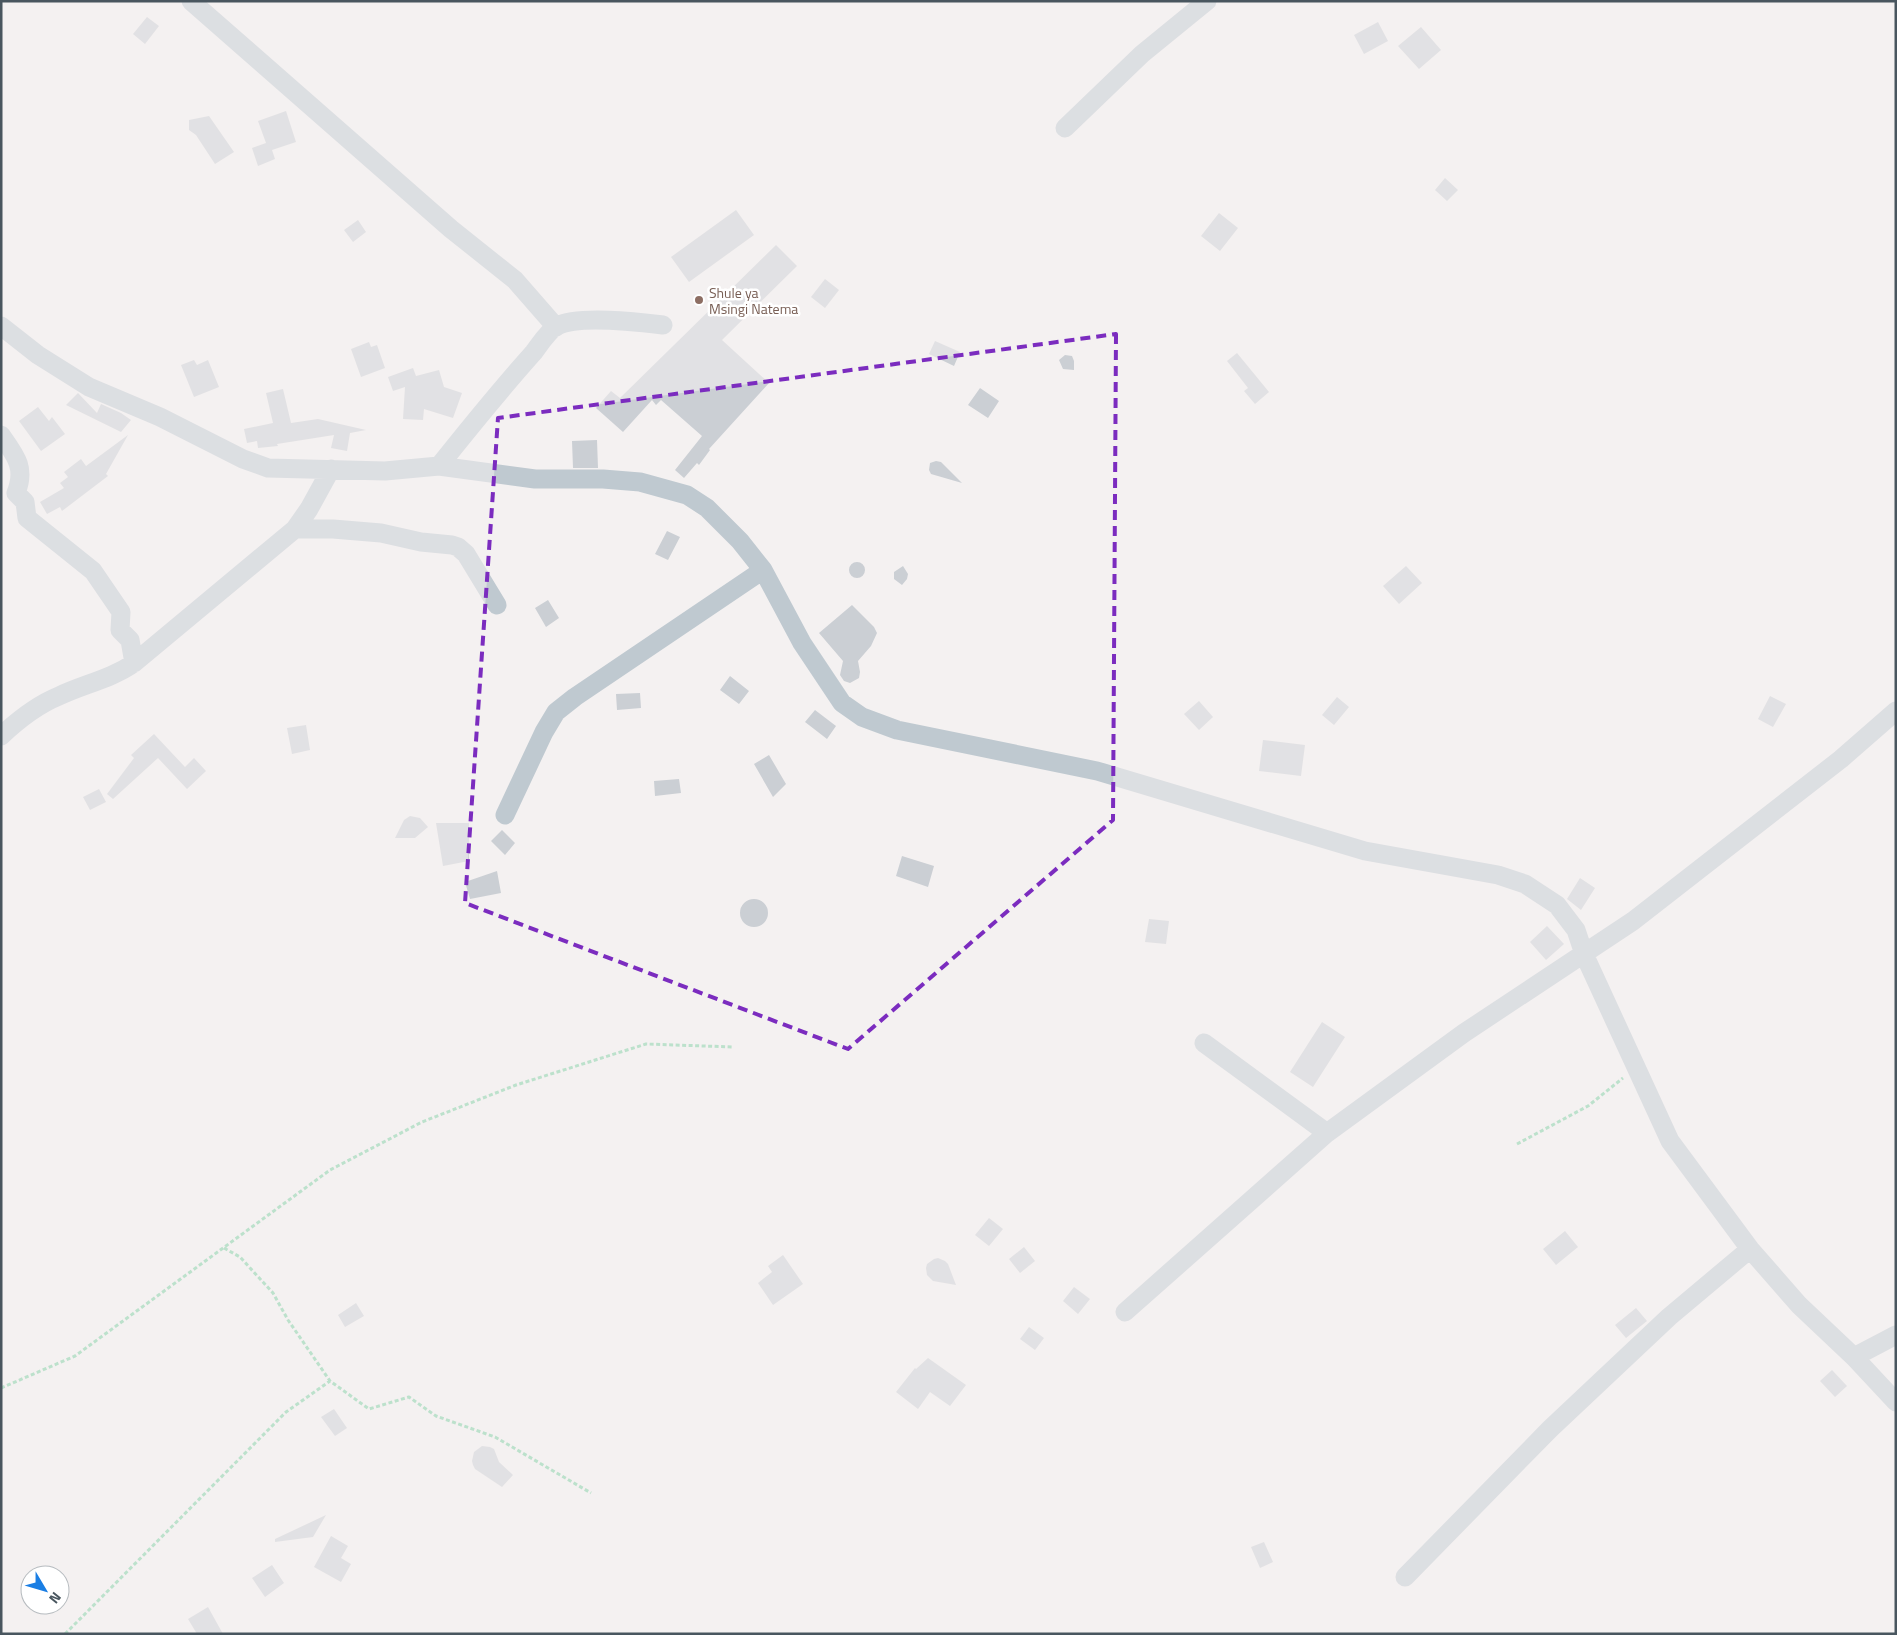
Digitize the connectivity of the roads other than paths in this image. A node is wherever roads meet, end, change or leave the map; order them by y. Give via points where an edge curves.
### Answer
1 (191, 1) edge
2 (1207, 1) edge
3 (1065, 128) dead end
4 (663, 325) dead end
5 (1, 326) edge
6 (556, 327) junction
7 (1, 435) edge
8 (439, 466) junction
9 (331, 469) junction
10 (295, 529) junction
11 (763, 570) junction
12 (497, 605) dead end
13 (134, 663) junction
14 (1896, 711) edge
15 (1, 736) edge
16 (505, 815) dead end
17 (1584, 954) junction
18 (1204, 1043) dead end
19 (1327, 1132) junction
20 (1750, 1248) junction
21 (1125, 1312) dead end
22 (1896, 1335) edge
23 (1854, 1357) junction
24 (1896, 1402) edge
25 (1406, 1577) dead end

1 - 6 street via 451,229 515,280
2 - 3 street via 1142,54
4 - 6 street via 592,321
5 - 9 street via 38,355 89,387 160,417 243,459 268,468
6 - 8 street
7 - 13 street via 18,458 21,480 16,494 25,502 27,518 92,571 121,612 120,630 130,640
8 - 9 street via 385,471
8 - 11 street via 535,479 640,482 687,495 706,508 740,541
9 - 10 street via 310,509
10 - 12 street via 381,533 458,547 466,554
10 - 13 street
11 - 16 street via 556,712
11 - 17 street via 802,642 842,703 862,716 897,730 1097,771 1365,851 1498,875 1526,884 1557,905 1576,930
13 - 15 street via 112,676 39,706
14 - 17 street via 1726,850 1634,921
17 - 19 street via 1464,1033
17 - 20 street via 1670,1141
18 - 19 street
19 - 21 street
20 - 23 street via 1799,1305
20 - 25 street via 1670,1317 1550,1429
22 - 23 street
23 - 24 street

